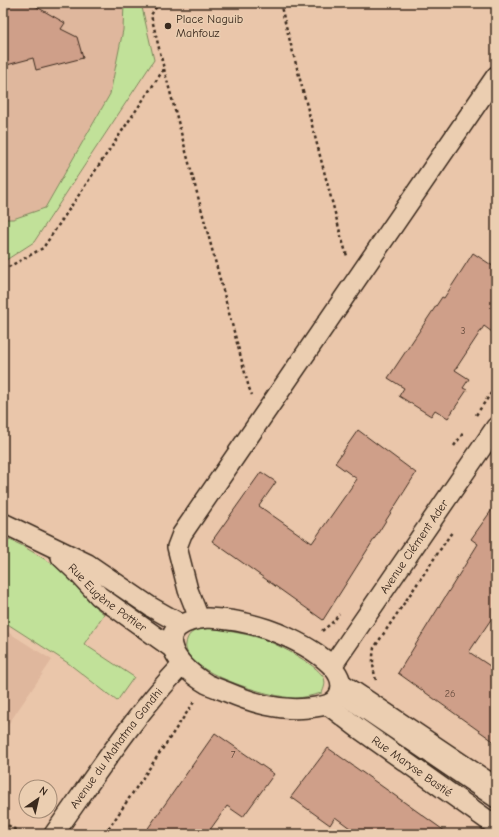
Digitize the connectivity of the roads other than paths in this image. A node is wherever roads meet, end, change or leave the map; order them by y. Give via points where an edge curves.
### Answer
1 (496, 76) edge
2 (496, 427) edge
3 (3, 523) edge
4 (46, 543) junction
5 (190, 621) junction
6 (172, 648) junction
7 (182, 665) junction
8 (332, 666) junction
9 (336, 695) junction
10 (496, 787) edge
11 (496, 803) edge
12 (496, 826) edge
13 (496, 830) edge
14 (54, 834) edge
15 (494, 834) edge

1 - 5 street via 182,534 177,547 188,590
2 - 8 street, Avenue Clément Ader
3 - 4 street, Rue Eugène Pottier
4 - 5 street, Rue Eugène Pottier via 88,564 151,607
4 - 6 street, Rue Eugène Pottier via 99,596
5 - 6 street via 174,632
5 - 8 street via 208,618 232,620 267,629 299,642
6 - 7 street
7 - 9 street via 207,684 250,702 284,709 299,709
7 - 14 street, Avenue du Mahatma Gandhi via 160,688 127,731
8 - 9 street via 340,676
9 - 10 street
9 - 11 lane
9 - 12 street, Rue Maryse Bastié via 358,728
13 - 15 street

